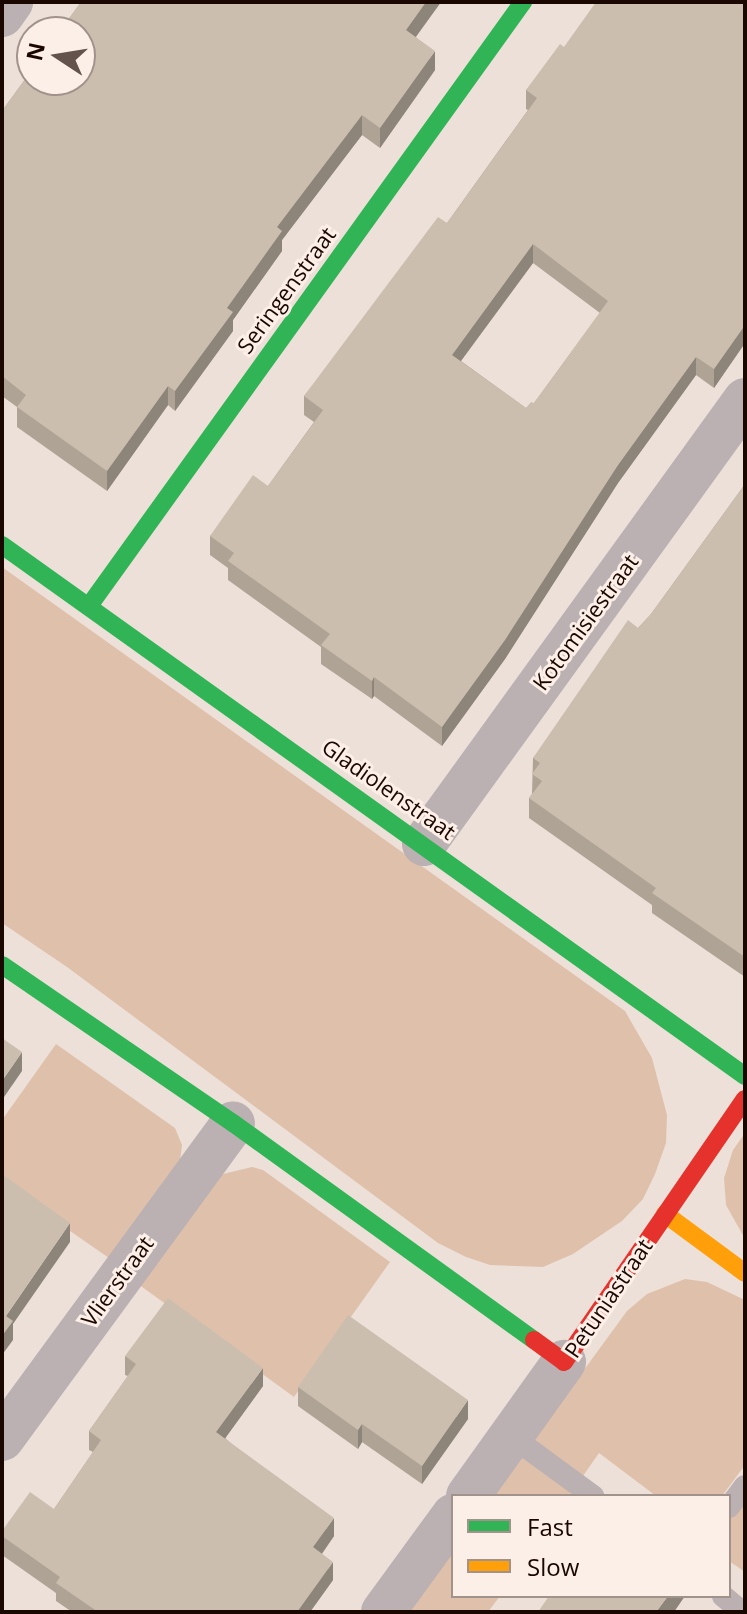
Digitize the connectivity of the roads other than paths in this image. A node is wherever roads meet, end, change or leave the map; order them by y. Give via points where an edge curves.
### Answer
1 (11, 2) edge
2 (523, 2) edge
3 (2, 15) edge
4 (745, 400) edge
5 (2, 545) edge
6 (89, 606) junction
7 (424, 844) junction
8 (2, 965) edge
9 (745, 1076) edge
10 (745, 1099) edge
11 (233, 1123) junction
12 (665, 1214) junction
13 (745, 1273) edge
14 (564, 1362) junction
15 (511, 1436) junction
16 (2, 1439) edge
17 (745, 1486) edge
18 (469, 1494) edge
19 (590, 1494) edge
20 (731, 1504) edge
21 (451, 1519) edge
22 (725, 1598) edge
23 (383, 1612) edge
24 (742, 1612) edge

1 - 3 street
2 - 6 street, Seringenstraat
4 - 7 street, Kotomisiestraat
5 - 6 street, Gladiolenstraat
6 - 7 street, Gladiolenstraat
7 - 9 street, Gladiolenstraat
8 - 11 street
10 - 12 street, Petuniastraat
11 - 14 street
11 - 16 street, Vlierstraat
12 - 13 street
12 - 14 street, Petuniastraat
14 - 15 street, Petuniastraat
15 - 18 street, Petuniastraat
15 - 19 lane
17 - 20 lane
21 - 23 street
22 - 24 lane

